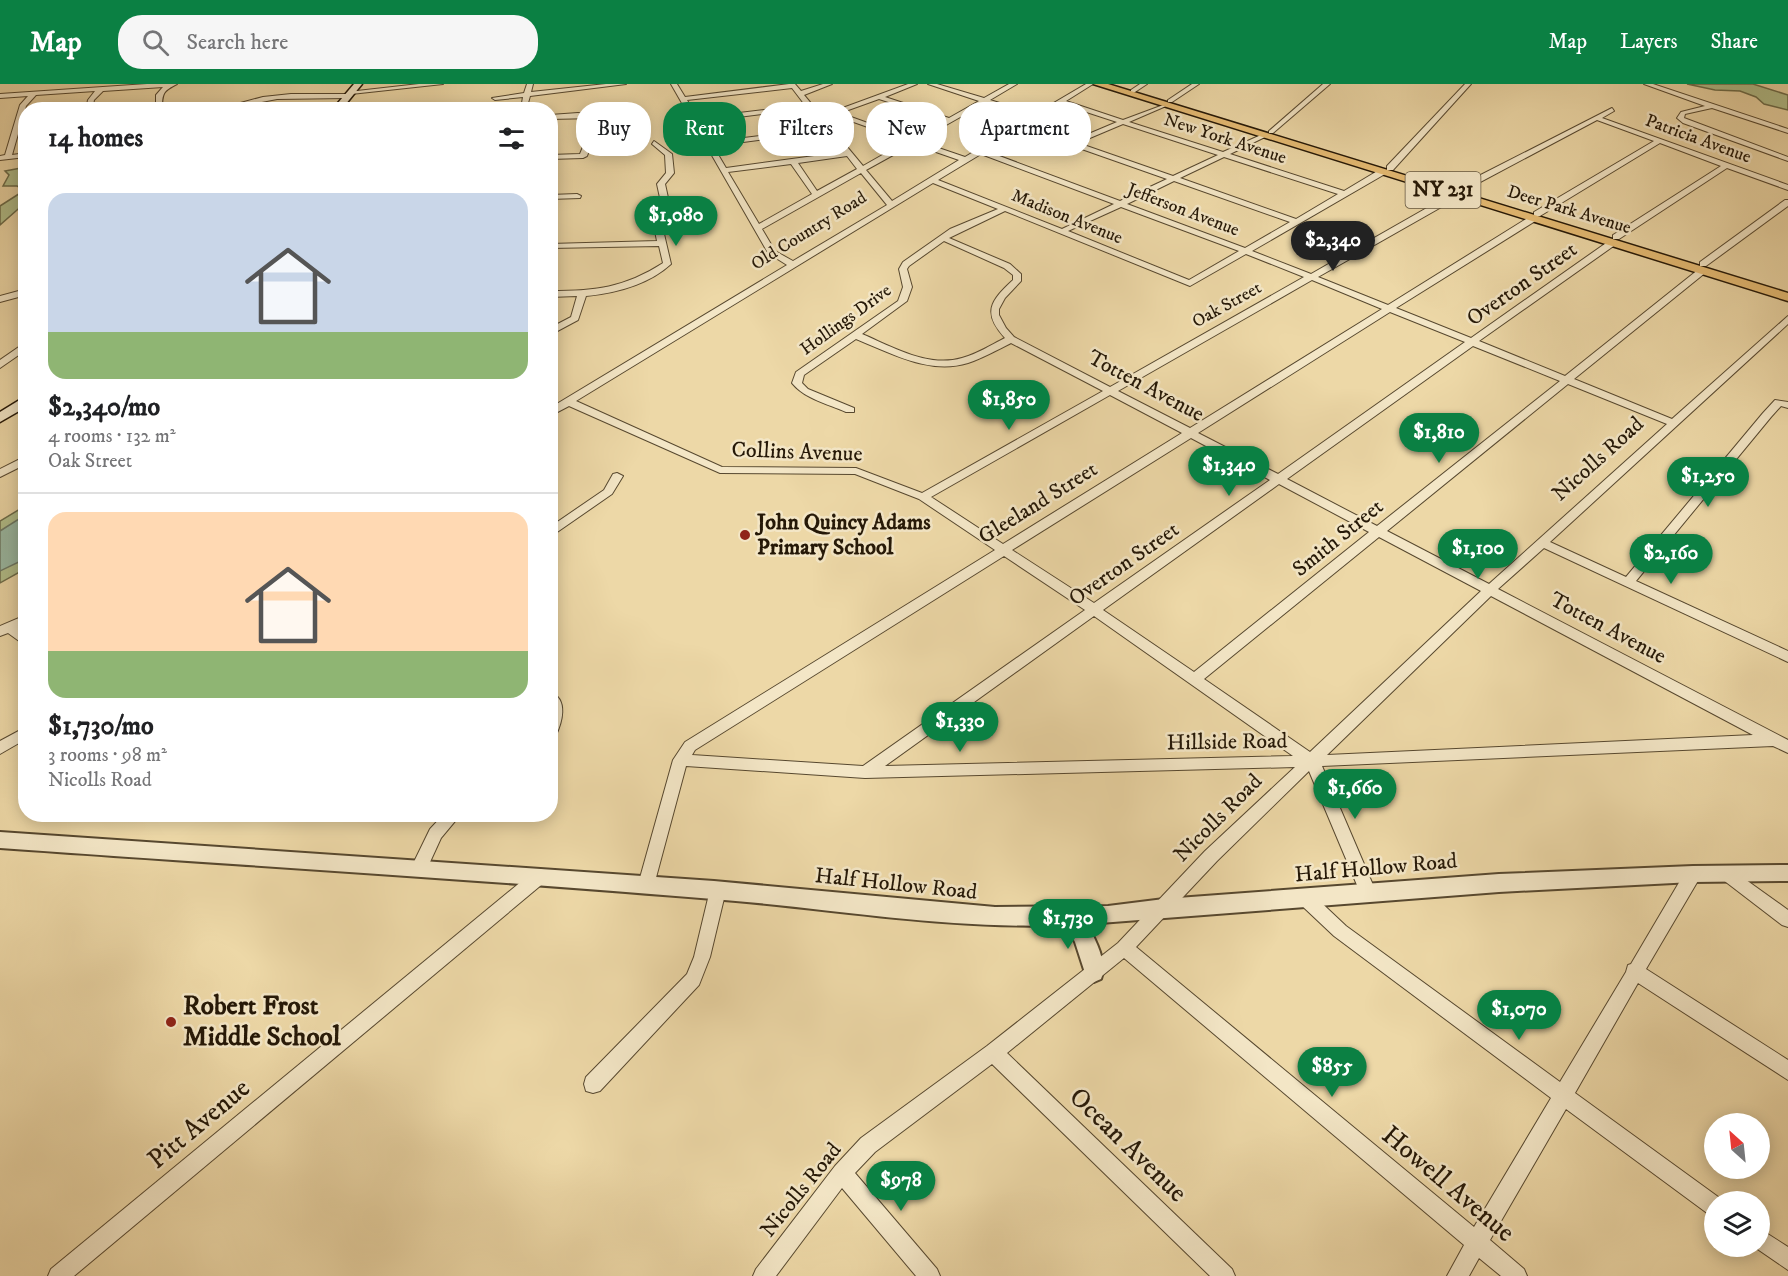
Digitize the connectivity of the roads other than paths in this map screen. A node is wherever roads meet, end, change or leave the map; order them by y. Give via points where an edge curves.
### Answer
1 (168, 84) edge
2 (174, 84) edge
3 (358, 84) edge
4 (440, 84) edge
5 (530, 84) edge
6 (623, 84) edge
7 (674, 84) edge
8 (829, 84) edge
9 (914, 84) edge
10 (931, 84) edge
11 (1014, 84) edge
12 (1090, 84) edge
13 (1098, 84) edge
14 (1111, 84) edge
15 (1144, 84) edge
16 (1196, 84) edge
17 (1327, 84) edge
18 (1468, 84) edge
19 (1647, 84) edge
20 (793, 85) edge
21 (118, 86) edge
22 (101, 89) junction
23 (1133, 91) junction
24 (34, 94) junction
25 (349, 94) junction
26 (800, 94) junction
27 (526, 95) junction
28 (0, 96) edge
29 (879, 97) junction
30 (495, 98) dead end
31 (682, 99) junction
32 (984, 101) junction
33 (26, 102) edge
34 (91, 102) edge
35 (159, 102) edge
36 (246, 102) edge
37 (342, 102) edge
38 (525, 102) edge
39 (684, 102) edge
40 (807, 102) edge
41 (987, 102) edge
42 (1062, 102) edge
43 (1167, 103) junction
44 (854, 106) edge
45 (1713, 106) junction
46 (1612, 110) dead end
47 (1091, 111) edge
48 (558, 116) edge
49 (18, 117) edge
50 (1597, 118) junction
51 (950, 120) junction
52 (1122, 121) junction
53 (947, 122) edge
54 (1788, 131) edge
55 (1267, 134) junction
56 (1091, 135) edge
57 (1659, 141) junction
58 (654, 143) dead end
59 (1091, 150) edge
60 (947, 153) edge
61 (1223, 154) junction
62 (716, 156) edge
63 (833, 156) edge
64 (851, 156) edge
65 (885, 156) edge
66 (972, 156) edge
67 (993, 156) edge
68 (4, 157) edge
69 (558, 157) edge
70 (1788, 159) edge
71 (965, 160) junction
72 (793, 161) junction
73 (1726, 166) junction
74 (861, 169) junction
75 (724, 170) junction
76 (1386, 170) junction
77 (1174, 178) junction
78 (933, 180) junction
79 (1788, 188) edge
80 (1459, 192) junction
81 (1345, 194) junction
82 (816, 195) junction
83 (558, 196) edge
84 (577, 196) dead end
85 (1788, 202) edge
86 (1120, 203) junction
87 (890, 204) junction
88 (1006, 208) junction
89 (1535, 216) junction
90 (1298, 222) junction
91 (757, 228) junction
92 (1063, 231) junction
93 (943, 238) junction
94 (1614, 240) junction
95 (661, 243) junction
96 (558, 246) edge
97 (1246, 251) junction
98 (792, 264) junction
99 (1703, 268) junction
100 (1311, 277) junction
101 (1788, 290) edge
102 (582, 293) junction
103 (18, 294) edge
104 (558, 294) edge
105 (1788, 297) edge
106 (0, 299) edge
107 (1389, 308) junction
108 (1788, 319) edge
109 (558, 328) edge
110 (855, 335) junction
111 (1011, 339) junction
112 (1473, 342) junction
113 (18, 351) edge
114 (0, 365) edge
115 (1567, 380) junction
116 (1109, 390) junction
117 (569, 402) junction
118 (1784, 403) edge
119 (18, 405) edge
120 (558, 408) edge
121 (850, 410) dead end
122 (1, 416) edge
123 (1674, 423) junction
124 (1190, 433) junction
125 (18, 464) edge
126 (0, 474) edge
127 (617, 476) dead end
128 (1280, 479) junction
129 (923, 497) junction
130 (558, 526) edge
131 (1378, 531) junction
132 (1541, 542) junction
133 (1004, 550) junction
134 (1628, 582) junction
135 (1490, 590) junction
136 (1093, 609) junction
137 (1788, 657) edge
138 (1195, 679) junction
139 (18, 737) edge
140 (1782, 743) edge
141 (0, 748) edge
142 (680, 760) junction
143 (1311, 761) junction
144 (865, 772) junction
145 (446, 822) edge
146 (0, 840) edge
147 (419, 868) junction
148 (1788, 873) edge
149 (1693, 874) junction
150 (1728, 874) junction
151 (540, 876) junction
152 (646, 885) junction
153 (718, 890) junction
154 (1368, 892) junction
155 (1305, 898) junction
156 (1164, 908) junction
157 (1071, 916) junction
158 (1788, 920) edge
159 (1124, 948) junction
160 (1634, 971) junction
161 (1094, 972) junction
162 (993, 1052) junction
163 (1788, 1071) edge
164 (593, 1084) dead end
165 (1562, 1094) junction
166 (842, 1173) junction
167 (1704, 1199) edge
168 (1477, 1243) junction
169 (1770, 1246) edge
170 (1788, 1260) edge
171 (58, 1276) edge
172 (763, 1276) edge
173 (930, 1276) edge
174 (1225, 1276) edge
175 (1457, 1276) edge
176 (1516, 1276) edge

1 - 2 street
1 - 21 street
1 - 35 street via 159,95
3 - 25 main road
4 - 25 street
5 - 27 street
6 - 27 street
7 - 31 street
8 - 26 street
9 - 29 street
10 - 32 street
11 - 32 street
12 - 42 street, Old Country Road
13 - 43 main road, Deer Park Avenue / NY 231
14 - 23 main road, Deer Park Avenue / NY 231
15 - 23 street
16 - 43 street
17 - 55 street
18 - 76 street
19 - 45 street
20 - 26 street
20 - 31 street
21 - 22 street
22 - 24 street
22 - 34 street
23 - 43 main road, Deer Park Avenue / NY 231
24 - 28 street
24 - 33 street
25 - 36 street
25 - 37 main road
26 - 40 street
27 - 30 street
27 - 38 street
29 - 44 street
29 - 51 street
31 - 39 street
32 - 41 street
32 - 51 street
43 - 52 street
43 - 55 main road, Deer Park Avenue / NY 231
45 - 54 street
45 - 70 street via 1683,113 1680,118
46 - 50 street, Oak Street
47 - 52 street, New York Avenue
48 - 69 street via 599,116 583,156
49 - 68 street
50 - 57 street, Patricia Avenue
50 - 80 street, Oak Street
51 - 53 street
52 - 56 street
52 - 61 street, New York Avenue
55 - 61 street
55 - 76 main road, Deer Park Avenue / NY 231
57 - 73 street, Patricia Avenue
57 - 89 street, Gleeland Street
58 - 95 street via 668,154 670,173 661,184 666,207 657,221
59 - 77 street
60 - 71 street
61 - 77 street
61 - 81 street, New York Avenue
62 - 75 street
63 - 72 street
64 - 74 street
65 - 74 street
66 - 71 street, Old Country Road
67 - 86 street, Jefferson Avenue
71 - 78 street, Old Country Road
72 - 75 street
72 - 82 street
73 - 79 street, Patricia Avenue
73 - 94 street, Overton Street
74 - 82 street
74 - 87 street
75 - 91 street
76 - 80 main road, Deer Park Avenue / NY 231
76 - 81 street
77 - 86 street
77 - 90 street
78 - 87 street, Old Country Road
78 - 88 street, Madison Avenue
80 - 89 main road, Deer Park Avenue / NY 231
80 - 100 street, Oak Street
81 - 90 street
82 - 91 street
83 - 84 street
85 - 99 street, Smith Street
86 - 92 street
86 - 97 street, Jefferson Avenue
87 - 98 street, Old Country Road
88 - 92 street, Madison Avenue
88 - 93 street, Hollings Drive
89 - 94 main road, Deer Park Avenue / NY 231
89 - 107 street, Gleeland Street
90 - 97 street
91 - 98 street via 772,253
92 - 97 street, Madison Avenue via 1190,283
93 - 110 street, Hollings Drive via 906,264 903,269 908,296
93 - 111 street, Totten Avenue via 1017,274 1017,281 993,307 994,318
94 - 99 main road, Deer Park Avenue / NY 231
94 - 112 street, Overton Street
95 - 96 street
95 - 102 street via 668,264 646,278 616,290
97 - 100 street, Jefferson Avenue
98 - 117 street, Old Country Road
99 - 101 main road, Deer Park Avenue / NY 231
99 - 105 main road, Deer Park Avenue / NY 231
99 - 115 street, Smith Street
100 - 107 street, Jefferson Avenue
100 - 116 street, Oak Street
102 - 104 street
102 - 109 street via 575,318
103 - 106 street
107 - 112 street, Jefferson Avenue
107 - 124 street, Gleeland Street
108 - 123 street, Nicolls Road
110 - 111 street via 920,360 947,364 962,362
110 - 121 street, Hollings Drive via 799,374 797,383 804,391
111 - 116 street, Totten Avenue
112 - 115 street, Jefferson Avenue
112 - 128 street, Overton Street
113 - 114 street
115 - 123 street, Jefferson Avenue
115 - 131 street, Smith Street
116 - 124 street, Totten Avenue
116 - 129 street, Oak Street
117 - 120 street, Old Country Road
117 - 129 street, Collins Avenue via 720,470 856,471
118 - 134 street
119 - 122 main road
123 - 132 street, Nicolls Road
124 - 128 street, Totten Avenue
124 - 133 street, Gleeland Street
125 - 126 street
127 - 130 street via 608,492
128 - 131 street, Totten Avenue
128 - 136 street, Overton Street
129 - 133 street, Collins Avenue
131 - 135 street, Totten Avenue
131 - 138 street, Smith Street
132 - 134 street
132 - 135 street, Nicolls Road
133 - 136 street, Collins Avenue
133 - 142 street, Gleeland Street via 690,746
134 - 137 street
135 - 140 street, Totten Avenue
135 - 143 street, Nicolls Road
136 - 138 street, Collins Avenue
136 - 144 street, Overton Street
138 - 143 street, Collins Avenue
139 - 141 street
140 - 143 street, Hillside Road
142 - 144 street, Hillside Road
142 - 152 street, Gleeland Street
143 - 144 street, Hillside Road
143 - 154 street
143 - 156 street, Nicolls Road via 1211,856
145 - 147 street via 435,834
146 - 147 street, Half Hollow Road
147 - 151 street, Half Hollow Road
148 - 150 street, Half Hollow Road
149 - 150 street, Half Hollow Road
149 - 154 street, Half Hollow Road
149 - 160 street
150 - 158 street
151 - 152 street, Half Hollow Road
151 - 171 street, Pitt Avenue
152 - 153 street, Half Hollow Road
153 - 157 street, Half Hollow Road via 996,918
153 - 164 street via 693,979
154 - 155 street, Half Hollow Road
155 - 156 street, Half Hollow Road
155 - 165 street via 1340,931
156 - 157 street, Half Hollow Road
156 - 159 street, Nicolls Road
157 - 161 street via 1088,946
159 - 161 street, Nicolls Road
159 - 168 street, Howell Avenue
160 - 163 street
160 - 165 street
161 - 162 street, Nicolls Road
162 - 166 street, Nicolls Road via 868,1145
162 - 174 street, Ocean Avenue
165 - 167 street
165 - 168 street
166 - 172 street, Nicolls Road
166 - 173 street
168 - 175 street
168 - 176 street, Howell Avenue
169 - 170 street

